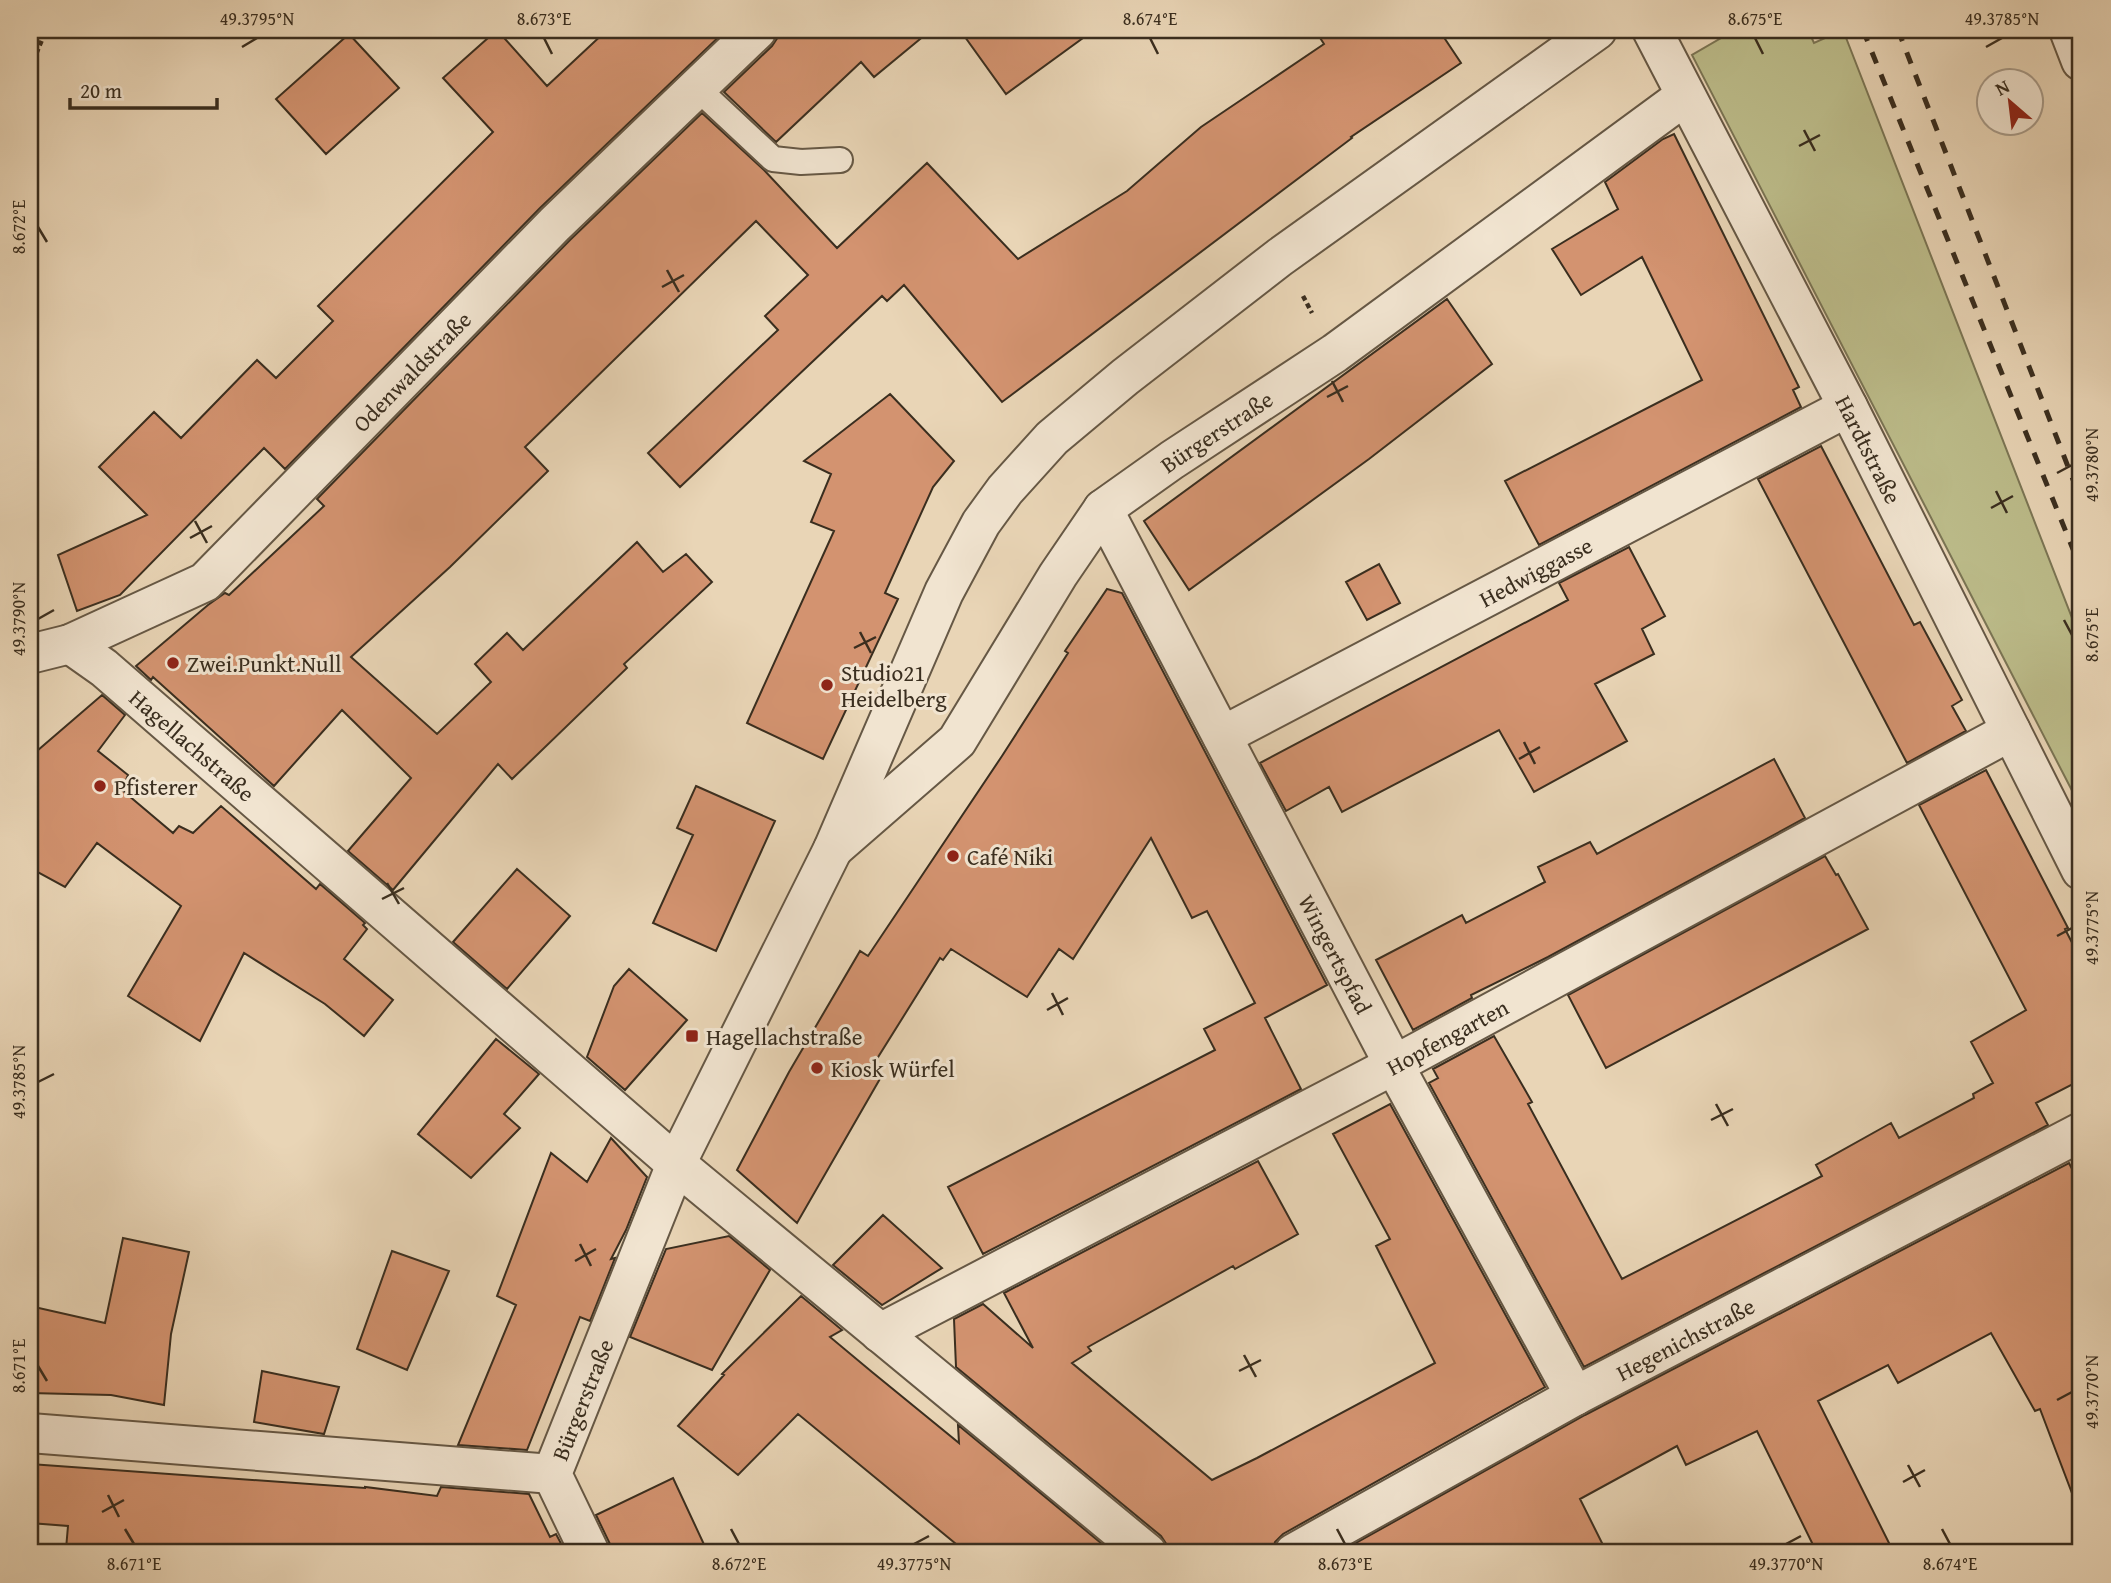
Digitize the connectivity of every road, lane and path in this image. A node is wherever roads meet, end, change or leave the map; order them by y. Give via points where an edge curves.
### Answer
1 (46, 30) edge
2 (757, 30) edge
3 (1597, 30) edge
4 (1651, 30) edge
5 (2069, 30) edge
6 (2081, 61) edge
7 (30, 69) edge
8 (697, 88) junction
9 (1685, 96) junction
10 (840, 160) dead end
11 (1848, 407) junction
12 (1103, 509) junction
13 (70, 645) junction
14 (30, 654) edge
15 (2011, 731) junction
16 (1222, 736) junction
17 (833, 849) junction
18 (2081, 870) edge
19 (1394, 1065) junction
20 (2081, 1132) edge
21 (676, 1164) junction
22 (880, 1333) junction
23 (1575, 1396) junction
24 (30, 1433) edge
25 (552, 1474) junction
26 (590, 1553) edge
27 (1147, 1553) edge
28 (1294, 1553) edge

1 - 7 path
2 - 8 street, Odenwaldstraße
3 - 17 street, Bürgerstraße via 1280,257 1052,438 981,523 944,592
4 - 9 street, Hardtstraße
5 - 6 street
8 - 10 lane via 774,159
8 - 13 street, Odenwaldstraße via 555,224 205,582
9 - 11 street, Hardtstraße
9 - 12 street, Bürgerstraße via 1335,353
11 - 15 street, Hardtstraße
11 - 16 street, Hedwiggasse
12 - 16 street, Wingertspfad
12 - 17 street, Bürgerstraße via 957,741
13 - 14 street, Odenwaldstraße
13 - 21 street, Hagellachstraße via 104,668
15 - 18 street, Hardtstraße
15 - 19 street, Hopfengarten
16 - 19 street, Wingertspfad
17 - 21 street, Bürgerstraße
19 - 22 street, Hopfengarten
19 - 23 street, Wingertspfad
20 - 23 street, Hegenichstraße
21 - 22 street, Hagellachstraße
21 - 25 street, Bürgerstraße
22 - 27 street, Hagellachstraße
23 - 28 street, Hegenichstraße
24 - 25 street, Bürgerstraße
25 - 26 street

